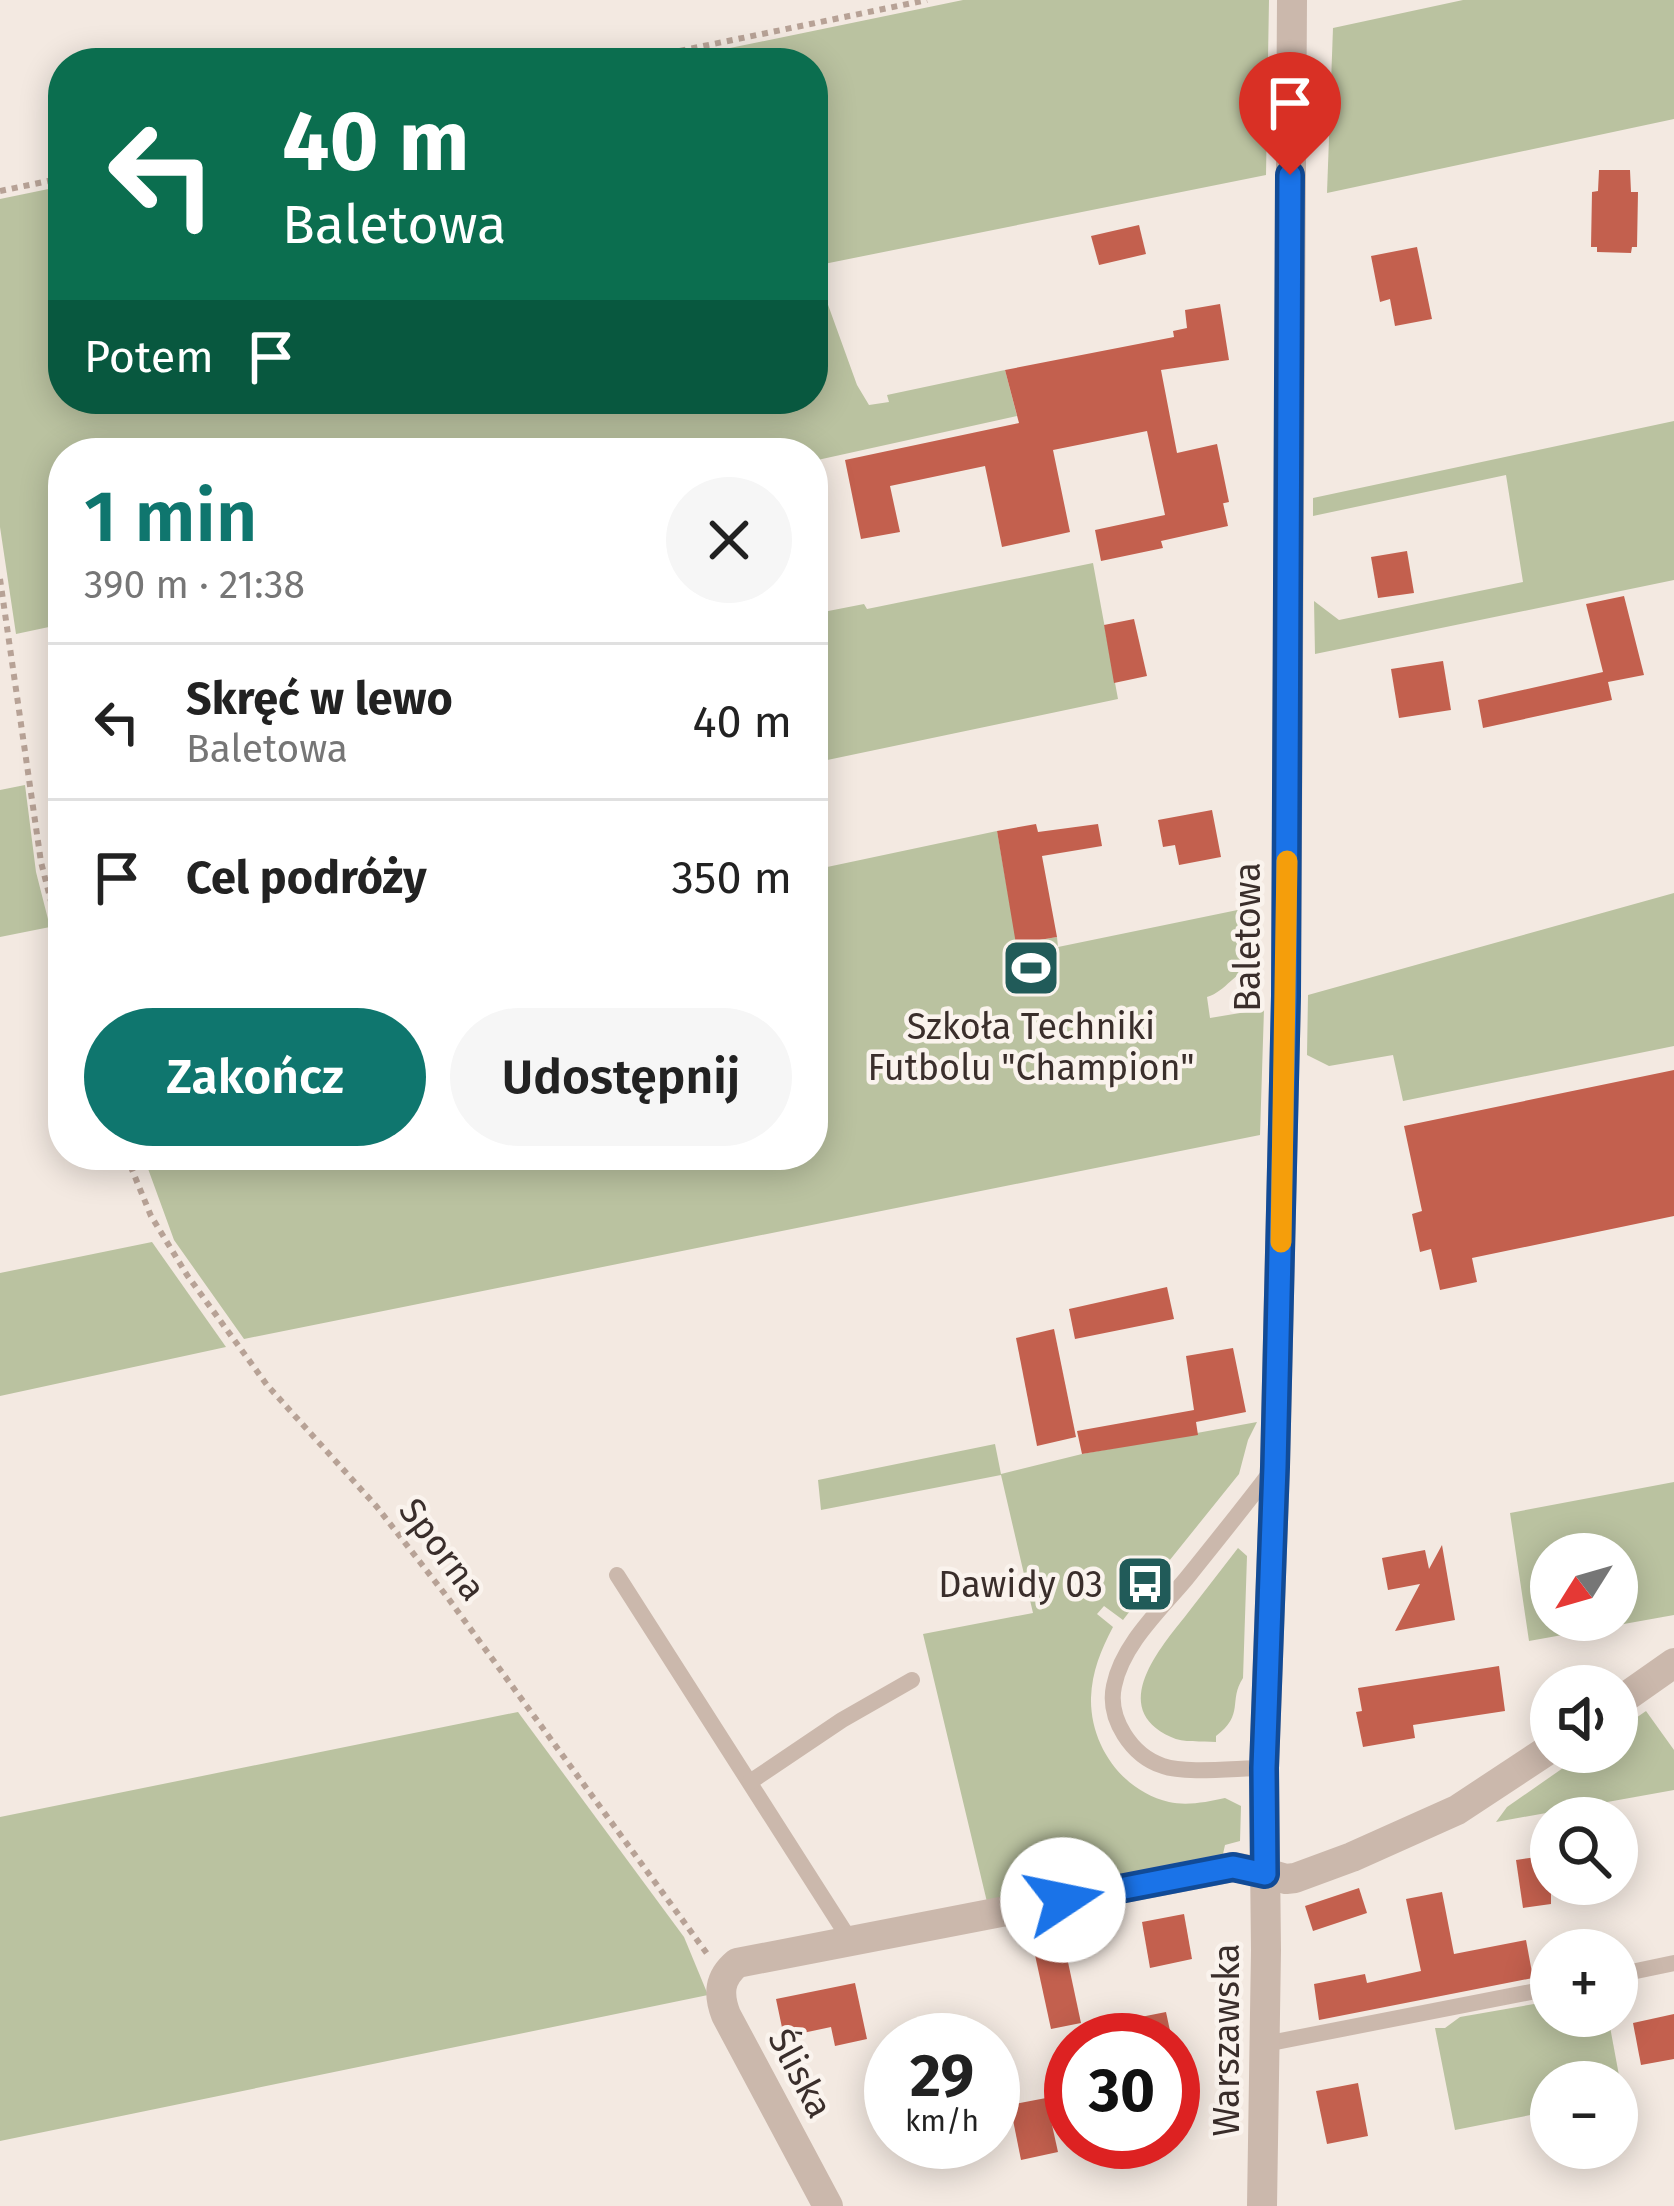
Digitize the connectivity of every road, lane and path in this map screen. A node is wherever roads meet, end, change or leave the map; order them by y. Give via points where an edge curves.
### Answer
1 (927, 0) edge
2 (1292, 0) edge
3 (694, 48) edge
4 (48, 181) edge
5 (0, 191) edge
6 (0, 579) edge
7 (48, 892) edge
8 (132, 1170) edge
9 (1275, 1467) junction
10 (617, 1575) dead end
11 (1674, 1663) edge
12 (913, 1680) dead end
13 (1638, 1688) edge
14 (1530, 1763) edge
15 (1264, 1768) junction
16 (750, 1782) junction
17 (1265, 1874) junction
18 (850, 1940) junction
19 (1674, 1963) edge
20 (1638, 1971) edge
21 (726, 1972) junction
22 (1530, 1992) edge
23 (1265, 2044) junction
24 (828, 2206) edge
25 (1262, 2206) edge

1 - 3 path
2 - 9 street, Baletowa
4 - 5 path
6 - 7 path
8 - 21 path, Sporna via 175,1255 267,1385 377,1507
9 - 15 street, Baletowa
9 - 15 lane via 1127,1652 1113,1688 1125,1737 1159,1765
10 - 16 lane
11 - 13 street
12 - 16 lane
14 - 17 street via 1476,1800 1352,1857 1286,1880
15 - 17 street, Baletowa
16 - 18 lane
17 - 18 street via 1233,1867
17 - 23 street, Warszawska
18 - 21 street via 748,1960
19 - 20 lane
21 - 24 street, Śliska via 726,2015
22 - 23 lane
23 - 25 street, Warszawska

